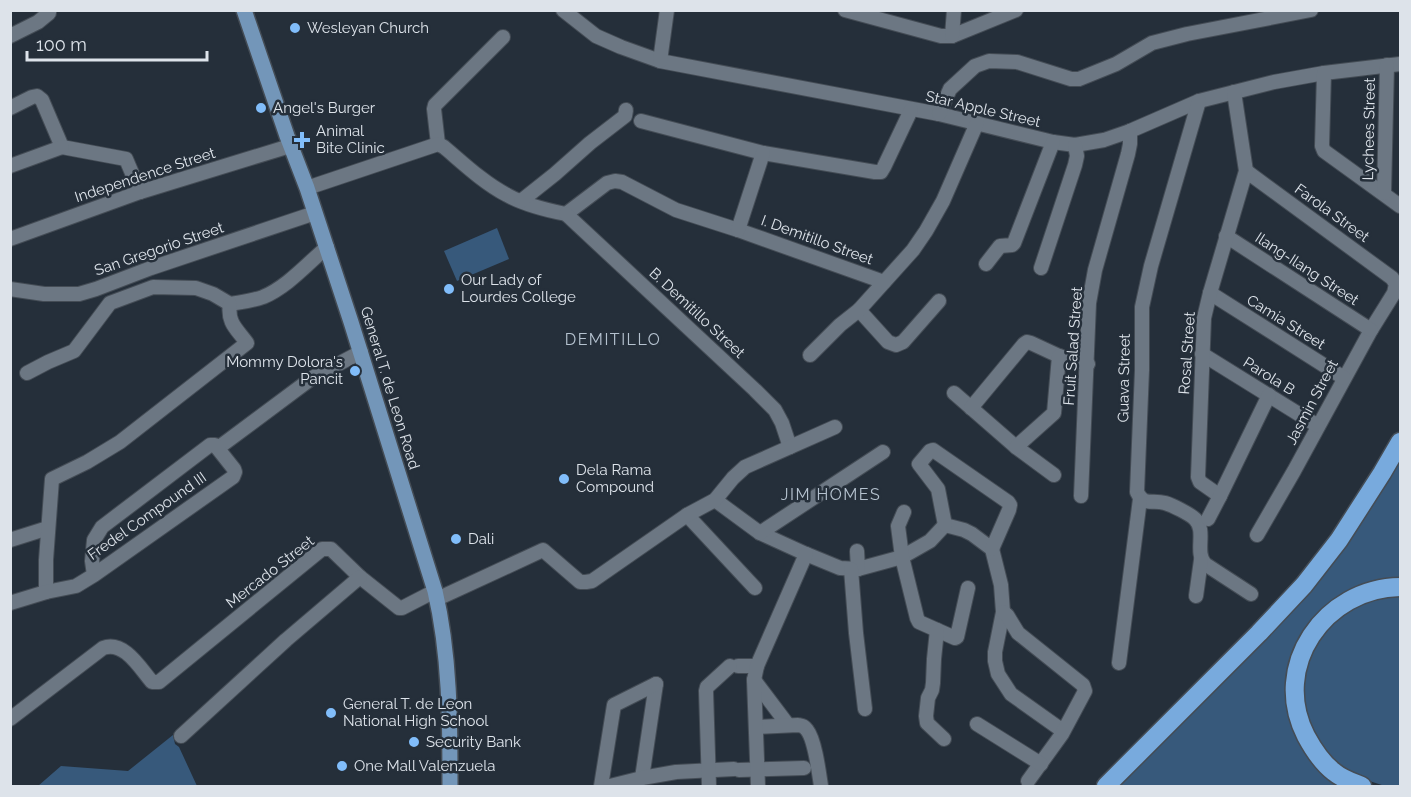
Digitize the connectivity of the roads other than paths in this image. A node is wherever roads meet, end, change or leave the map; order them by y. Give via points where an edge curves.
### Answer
1 (49, 10) edge
2 (244, 10) edge
3 (563, 10) edge
4 (667, 10) edge
5 (845, 10) edge
6 (954, 10) edge
7 (1016, 10) edge
8 (1311, 10) edge
9 (10, 36) edge
10 (952, 36) junction
11 (503, 37) dead end
12 (660, 61) junction
13 (1394, 64) edge
14 (1324, 73) junction
15 (1234, 92) junction
16 (1199, 101) junction
17 (10, 108) edge
18 (626, 110) dead end
19 (911, 110) junction
20 (939, 114) junction
21 (641, 121) dead end
22 (977, 123) junction
23 (1130, 131) junction
24 (1053, 142) junction
25 (438, 144) junction
26 (1075, 145) junction
27 (290, 146) junction
28 (62, 147) junction
29 (763, 153) junction
30 (10, 166) edge
31 (1246, 171) junction
32 (307, 188) junction
33 (140, 192) junction
34 (1384, 193) junction
35 (520, 201) junction
36 (1401, 206) edge
37 (315, 213) junction
38 (566, 214) junction
39 (738, 230) junction
40 (1226, 236) junction
41 (10, 239) edge
42 (327, 248) junction
43 (986, 264) dead end
44 (1041, 268) dead end
45 (884, 282) junction
46 (1396, 284) joint
47 (10, 289) edge
48 (1210, 293) junction
49 (939, 302) dead end
50 (230, 304) junction
51 (859, 310) junction
52 (1371, 330) junction
53 (361, 352) junction
54 (1202, 354) junction
55 (810, 355) dead end
56 (1059, 356) junction
57 (1088, 364) junction
58 (27, 373) dead end
59 (1344, 378) junction
60 (954, 393) dead end
61 (1269, 395) junction
62 (971, 408) junction
63 (1318, 426) junction
64 (835, 427) dead end
65 (1401, 441) edge
66 (790, 447) junction
67 (1016, 447) junction
68 (218, 448) junction
69 (883, 452) dead end
70 (1054, 475) dead end
71 (1081, 496) dead end
72 (1220, 496) junction
73 (1140, 499) junction
74 (715, 500) junction
75 (904, 512) dead end
76 (687, 515) junction
77 (1208, 519) dead end
78 (945, 525) junction
79 (48, 528) junction
80 (760, 533) junction
81 (1257, 536) dead end
82 (10, 540) edge
83 (992, 549) junction
84 (857, 551) dead end
85 (806, 554) junction
86 (902, 557) junction
87 (1201, 560) junction
88 (854, 569) junction
89 (94, 575) junction
90 (360, 577) junction
91 (1401, 587) edge
92 (755, 588) dead end
93 (968, 588) dead end
94 (46, 592) junction
95 (1251, 594) dead end
96 (436, 595) junction
97 (1196, 596) dead end
98 (10, 603) edge
99 (1003, 612) junction
100 (937, 630) junction
101 (1119, 663) dead end
102 (757, 666) junction
103 (754, 680) junction
104 (865, 710) dead end
105 (10, 719) edge
106 (978, 724) dead end
107 (788, 725) junction
108 (757, 727) junction
109 (1063, 731) junction
110 (181, 736) dead end
111 (944, 739) dead end
112 (1041, 764) junction
113 (804, 768) dead end
114 (819, 768) junction
115 (758, 769) junction
116 (709, 771) junction
117 (642, 778) junction
118 (1028, 781) dead end
119 (450, 786) edge
120 (601, 786) edge
121 (610, 786) edge
122 (709, 786) edge
123 (758, 786) edge
124 (821, 786) edge
125 (830, 786) edge
126 (1106, 786) edge
127 (1362, 786) edge

1 - 9 street via 38,22
2 - 27 main road, General T. de Leon Road
3 - 12 street, Star Apple Street via 596,36
4 - 12 street
5 - 10 street
6 - 10 street
7 - 10 street
8 - 20 street via 1152,43 1079,79 1017,62 982,63 950,89
11 - 25 street via 435,105
12 - 19 street, Star Apple Street
13 - 14 street, Star Apple Street
13 - 34 street, Lychees Street
14 - 15 street, Star Apple Street
14 - 34 street via 1324,151
15 - 16 street, Star Apple Street
15 - 31 street
16 - 23 street, Star Apple Street
16 - 73 street, Guava Street via 1142,307 1137,492
17 - 28 street via 37,96
18 - 35 street via 625,116
19 - 20 street, Star Apple Street
19 - 29 street via 880,172
20 - 22 street, Star Apple Street
21 - 29 street
22 - 24 street, Star Apple Street
22 - 45 street, I. Demitillo Street via 926,231
23 - 26 street, Star Apple Street
23 - 57 street, Fruit Salad Street via 1128,153 1089,303
24 - 26 street, Star Apple Street
24 - 43 street via 1014,243 1000,246
25 - 32 street
25 - 35 street via 482,179
26 - 44 street via 1075,165
27 - 32 main road, General T. de Leon Road
27 - 33 street, Independence Street
28 - 30 street
28 - 33 street via 126,159
29 - 39 street, I. Demitillo Street
31 - 40 street, Rosal Street
31 - 46 street, Farola Street
32 - 37 main road, General T. de Leon Road
33 - 41 street, Independence Street
34 - 36 street
35 - 38 street
37 - 42 main road, General T. de Leon Road
37 - 47 street, San Gregorio Street via 79,294
38 - 39 street, I. Demitillo Street via 615,181 676,210
38 - 66 street, B. Demitillo Street via 775,410
39 - 45 street, I. Demitillo Street
40 - 48 street, Rosal Street
40 - 52 street, Ilang-Ilang Street
42 - 50 street via 280,288 263,297
42 - 53 main road, General T. de Leon Road
45 - 51 street, I. Demitillo Street
46 - 52 street, Jasmin Street
48 - 54 street, Rosal Street
48 - 59 street, Camia Street
49 - 51 street via 896,345 888,342
50 - 58 street via 196,288 153,287 110,303 74,351
50 - 79 street via 231,322 247,343 120,442 52,479
51 - 55 street, I. Demitillo Street
52 - 59 street, Jasmin Street
53 - 68 street, Fredel Compound III via 312,378
53 - 96 main road, General T. de Leon Road
54 - 61 street, Parola B
54 - 72 street, Rosal Street via 1198,477
56 - 57 street
56 - 62 street via 1027,342
56 - 67 street via 1054,413
57 - 71 street, Fruit Salad Street
59 - 63 street, Jasmin Street
60 - 62 street
61 - 63 street, Parola B
61 - 72 street
62 - 67 street
63 - 81 street, Jasmin Street
64 - 66 street
65 - 126 highway via 1339,540 1304,585
66 - 74 street via 745,467
67 - 70 street
68 - 89 street, Fredel Compound III via 210,445 102,527 94,540
68 - 89 street, Fredel Compound III via 234,469 233,477
69 - 80 street
72 - 77 street
73 - 87 street via 1165,503 1193,517 1200,527
73 - 101 street, Guava Street
74 - 76 street
74 - 80 street
75 - 86 street via 898,526
76 - 92 street
76 - 96 street via 592,581 580,582 543,550
78 - 83 street via 972,534
78 - 83 street via 938,489 919,464 933,450 1010,505
78 - 86 street via 930,541
79 - 82 street
79 - 94 street
80 - 85 street
83 - 99 street
84 - 88 street
85 - 88 street via 840,568
85 - 102 street
86 - 88 street
86 - 100 street via 916,618
87 - 95 street
87 - 97 street
88 - 104 street
89 - 94 street via 76,586
90 - 96 street, Mercado Street via 399,608
90 - 105 street, Mercado Street via 331,549 322,549 161,681 152,682 125,651 108,646
90 - 110 street
91 - 127 highway via 1358,595 1333,610 1303,647 1295,680 1301,727 1312,749 1332,771
93 - 100 street via 957,637
94 - 98 street
96 - 119 main road, General T. de Leon Road via 448,669
99 - 109 street via 995,652 998,674 1011,694
99 - 109 street via 1018,633 1085,688
100 - 111 street via 926,716 927,723
102 - 103 street
102 - 116 street via 734,666 707,687
103 - 107 street
103 - 108 street
106 - 112 street
107 - 108 street
107 - 114 street via 808,731
108 - 115 street
109 - 112 street
112 - 118 street
113 - 115 street
114 - 124 street
114 - 125 street
115 - 116 street
115 - 123 street
116 - 117 street
116 - 122 street
117 - 120 street via 657,684 614,705
117 - 121 street

